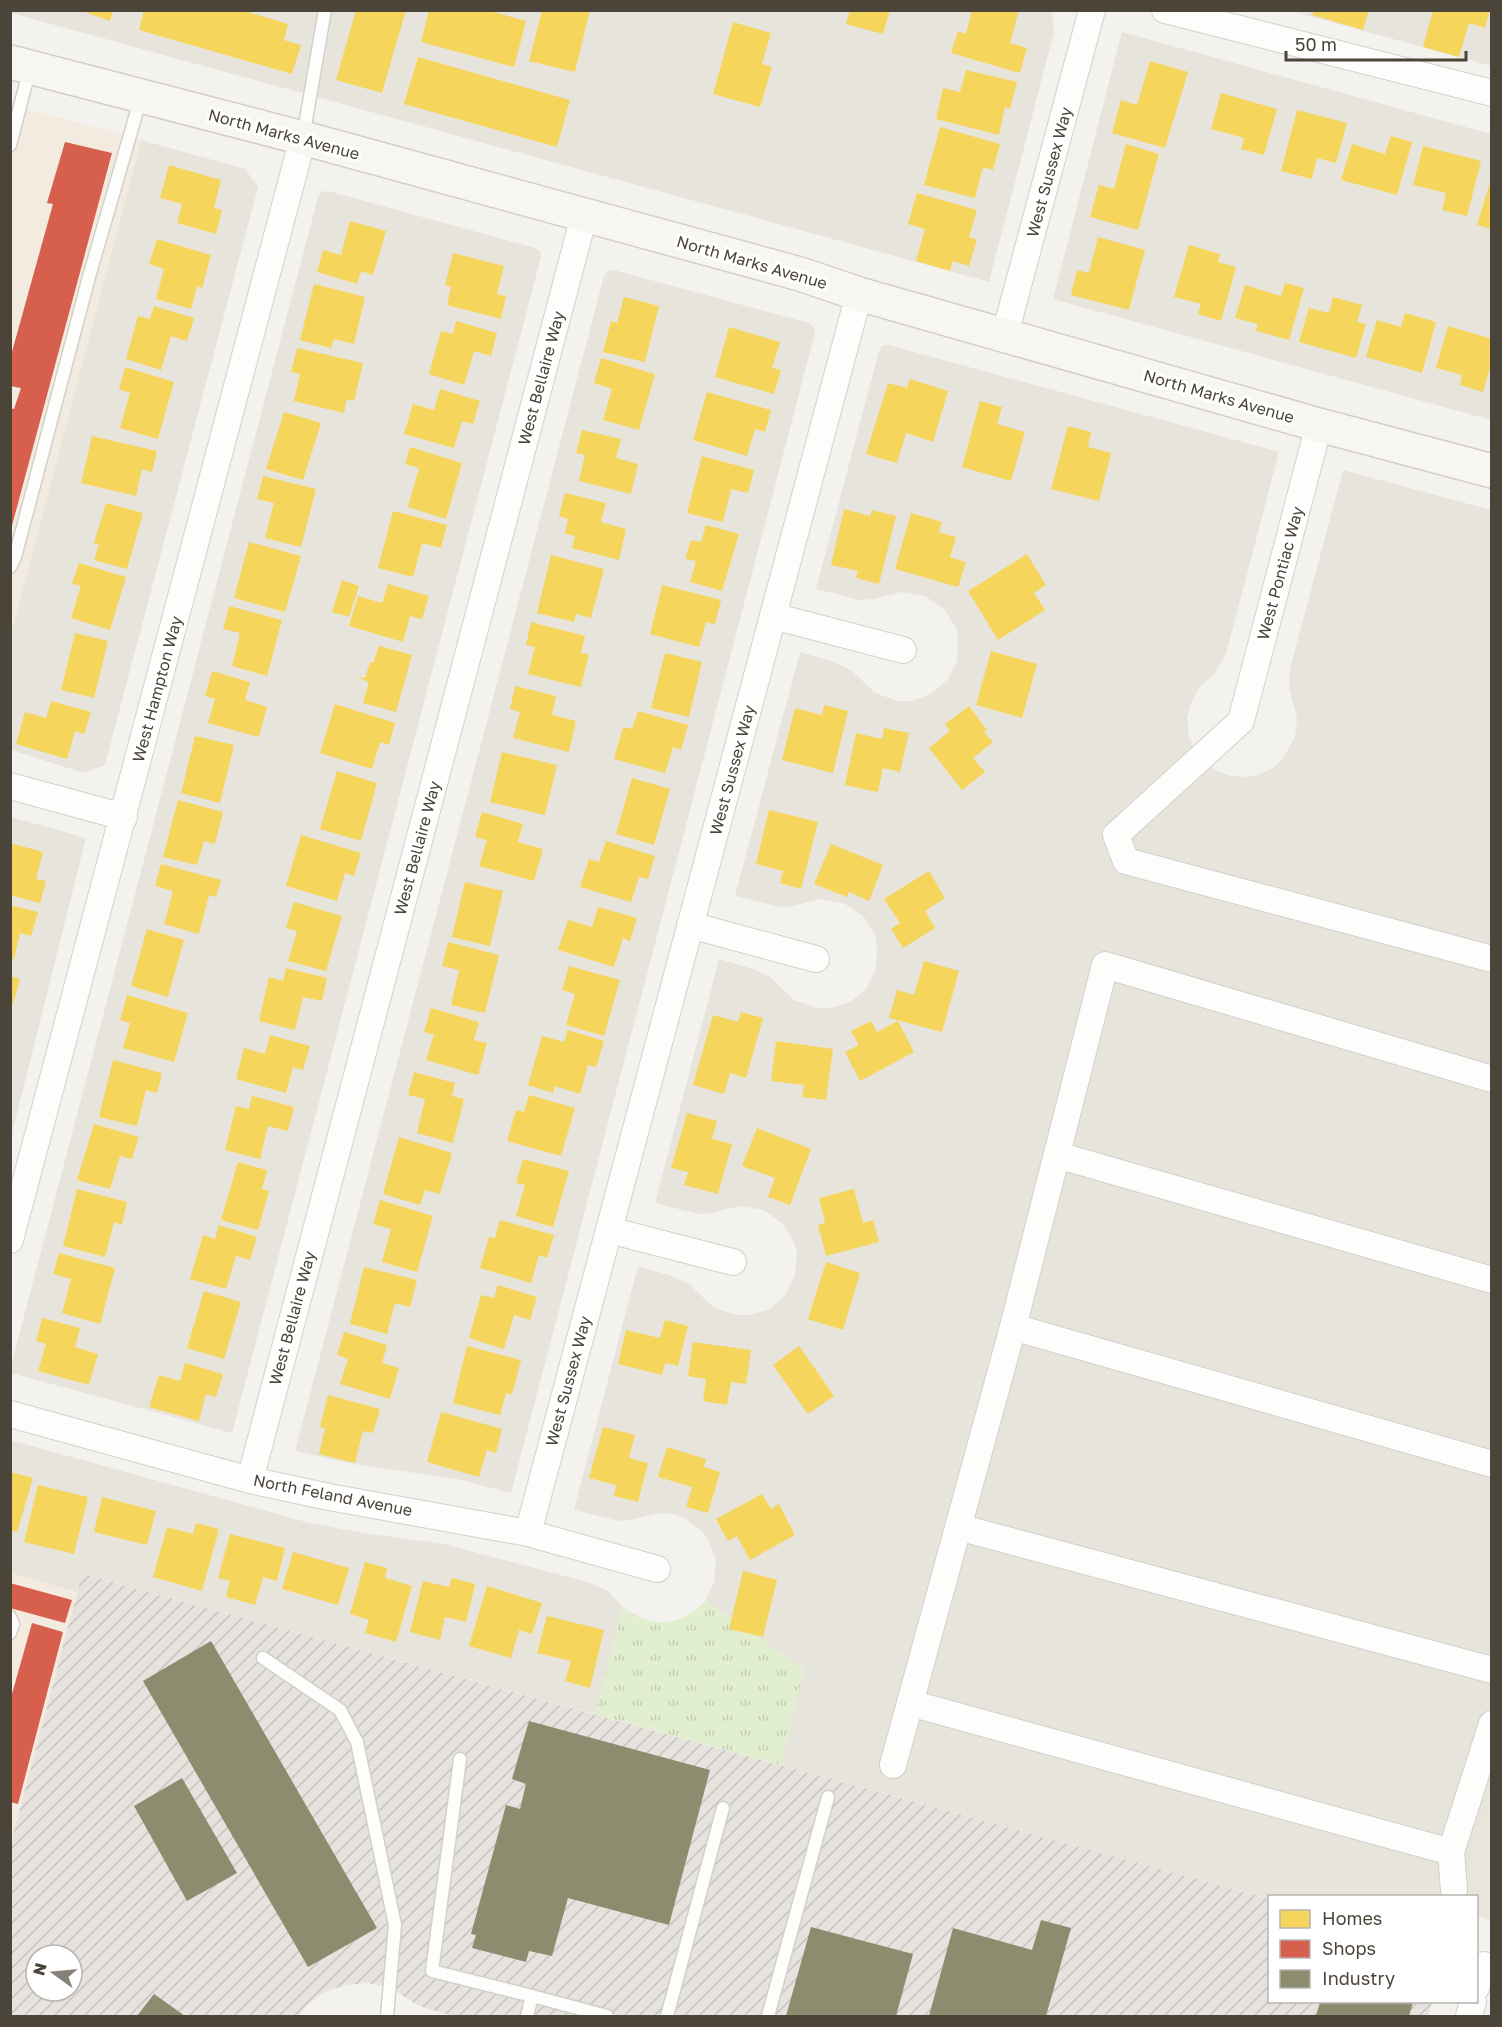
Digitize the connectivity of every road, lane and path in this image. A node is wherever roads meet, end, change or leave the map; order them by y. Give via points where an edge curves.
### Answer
1 (325, 10) edge
2 (1092, 10) edge
3 (1165, 10) edge
4 (1250, 21) edge
5 (20, 65) edge
6 (1491, 93) edge
7 (142, 96) junction
8 (303, 138) junction
9 (11, 139) edge
10 (584, 216) junction
11 (859, 294) junction
12 (1005, 334) junction
13 (1319, 425) junction
14 (1491, 471) edge
15 (10, 567) edge
16 (773, 616) junction
17 (903, 650) dead end
18 (10, 786) edge
19 (124, 817) junction
20 (690, 925) junction
21 (816, 959) dead end
22 (1491, 959) edge
23 (1491, 1079) edge
24 (1057, 1155) junction
25 (609, 1230) junction
26 (10, 1240) edge
27 (733, 1262) dead end
28 (1491, 1280) edge
29 (1013, 1327) junction
30 (10, 1414) edge
31 (1491, 1464) edge
32 (250, 1480) junction
33 (958, 1527) junction
34 (528, 1533) junction
35 (657, 1569) dead end
36 (10, 1617) edge
37 (10, 1633) edge
38 (263, 1658) dead end
39 (1491, 1670) edge
40 (910, 1703) junction
41 (1491, 1724) edge
42 (460, 1759) dead end
43 (893, 1765) dead end
44 (828, 1797) dead end
45 (723, 1808) dead end
46 (1451, 1852) junction
47 (1454, 1890) dead end
48 (532, 1996) junction
49 (387, 2016) edge
50 (527, 2016) edge
51 (607, 2016) edge
52 (667, 2016) edge
53 (768, 2016) edge

1 - 8 lane
2 - 12 street, West Sussex Way
3 - 4 street
4 - 6 street
5 - 7 main road, North Marks Avenue
5 - 9 lane
7 - 8 main road, North Marks Avenue
7 - 15 lane
8 - 10 main road, North Marks Avenue
8 - 19 street, West Hampton Way
10 - 11 main road, North Marks Avenue via 800,274
10 - 32 street, West Bellaire Way
11 - 12 main road, North Marks Avenue
11 - 16 street, West Sussex Way
12 - 13 main road, North Marks Avenue
13 - 14 main road, North Marks Avenue
13 - 22 street, West Pontiac Way via 1241,722 1116,835 1126,861
16 - 17 street
16 - 20 street, West Sussex Way
18 - 19 street
19 - 26 street, West Hampton Way
20 - 21 street
20 - 25 street, West Sussex Way
23 - 24 street via 1105,966
24 - 28 street
24 - 29 street
25 - 27 street
25 - 34 street, West Sussex Way
29 - 31 street
29 - 33 street
30 - 32 street, North Feland Avenue
32 - 34 street, North Feland Avenue
33 - 39 street
33 - 40 street
34 - 35 street, North Feland Avenue
36 - 37 lane
38 - 49 lane via 340,1710 357,1742 395,1925
40 - 43 street
40 - 46 street
41 - 46 street
42 - 48 lane via 432,1971
44 - 53 lane
45 - 52 lane
46 - 47 street
48 - 50 lane
48 - 51 lane

